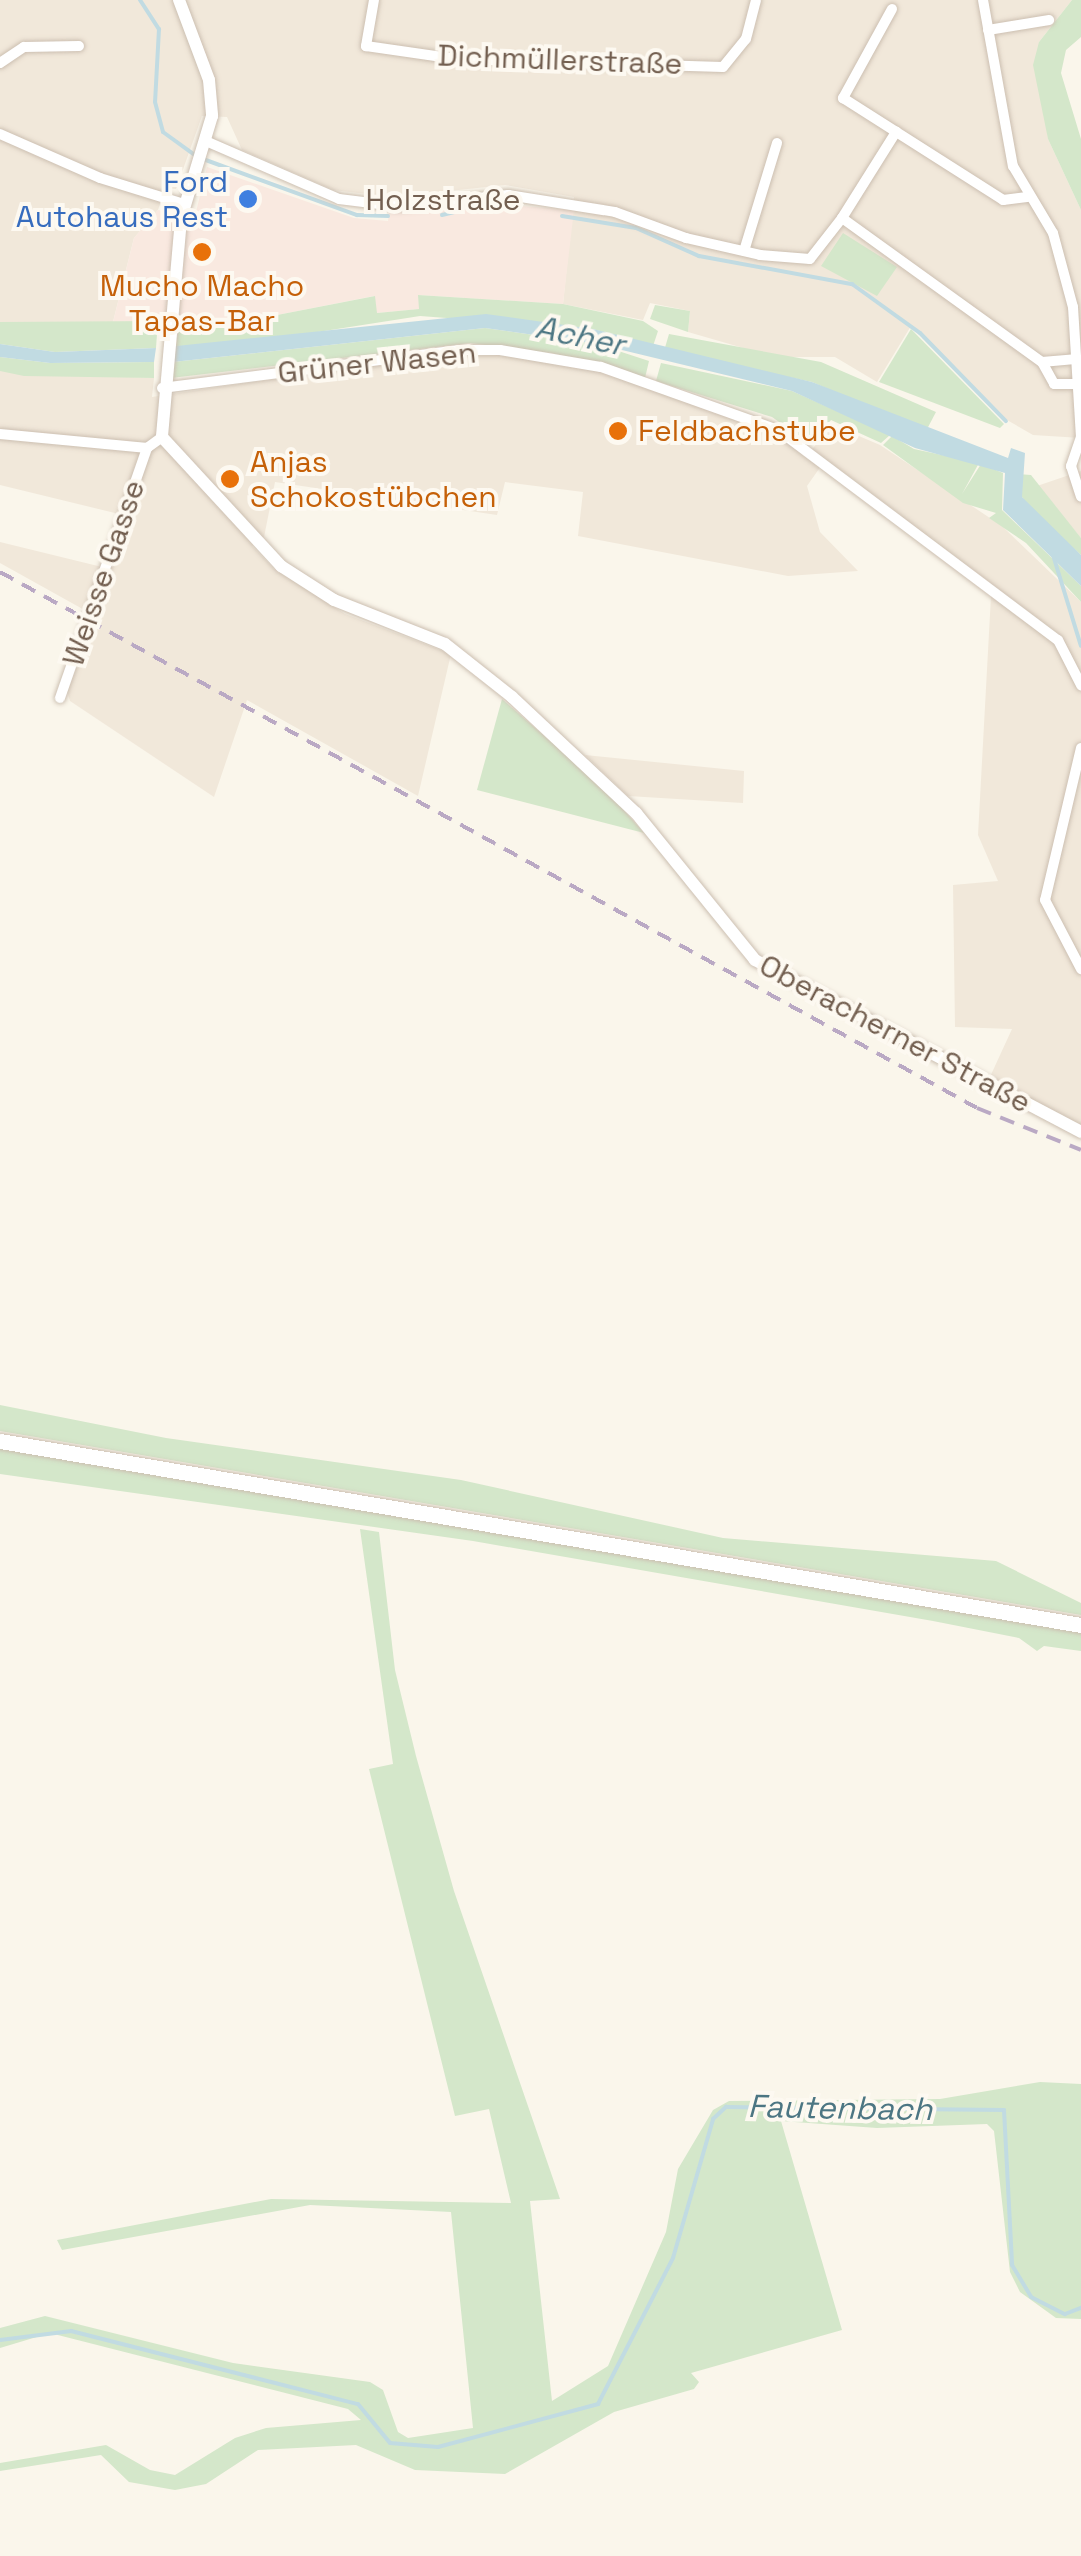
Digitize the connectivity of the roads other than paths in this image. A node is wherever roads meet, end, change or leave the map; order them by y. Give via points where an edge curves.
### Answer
1 (179, 0) edge
2 (374, 0) edge
3 (756, 0) edge
4 (983, 0) edge
5 (892, 9) dead end
6 (1048, 20) dead end
7 (988, 30) junction
8 (79, 46) dead end
9 (0, 64) edge
10 (896, 132) junction
11 (0, 134) edge
12 (776, 143) dead end
13 (202, 154) junction
14 (1030, 197) junction
15 (184, 204) junction
16 (842, 218) junction
17 (744, 251) junction
18 (1075, 360) junction
19 (1042, 362) junction
20 (1076, 384) junction
21 (162, 388) junction
22 (0, 434) edge
23 (162, 436) junction
24 (147, 448) junction
25 (1081, 496) edge
26 (1081, 685) edge
27 (60, 698) dead end
28 (1081, 748) edge
29 (1081, 969) edge
30 (1081, 1132) edge
31 (0, 1441) edge
32 (1081, 1625) edge

1 - 13 street via 209,80
2 - 3 street, Dichmüllerstraße via 366,46 456,59 723,67 746,40
4 - 7 street
5 - 10 street via 843,98
6 - 7 street
7 - 14 street via 1004,129
8 - 9 street via 24,47
10 - 14 street via 1004,200
10 - 16 street
11 - 15 street via 100,178
12 - 17 street
13 - 15 street
13 - 17 street, Holzstraße via 339,199 396,206 508,195 615,212
14 - 18 street via 1053,233 1066,276
15 - 21 street
16 - 17 street, Holzstraße via 810,259
16 - 19 street
18 - 19 street
18 - 20 street
19 - 20 street via 1054,384
20 - 25 street via 1081,438 1070,466
21 - 23 street
21 - 26 street, Grüner Wasen via 460,350 601,367 778,430 1058,640
22 - 24 street
23 - 24 street
23 - 30 street, Oberacherner Straße via 281,566 334,600 444,644 512,697 636,814 755,960
24 - 27 street, Weisse Gasse
28 - 29 street via 1046,900
31 - 32 main road

